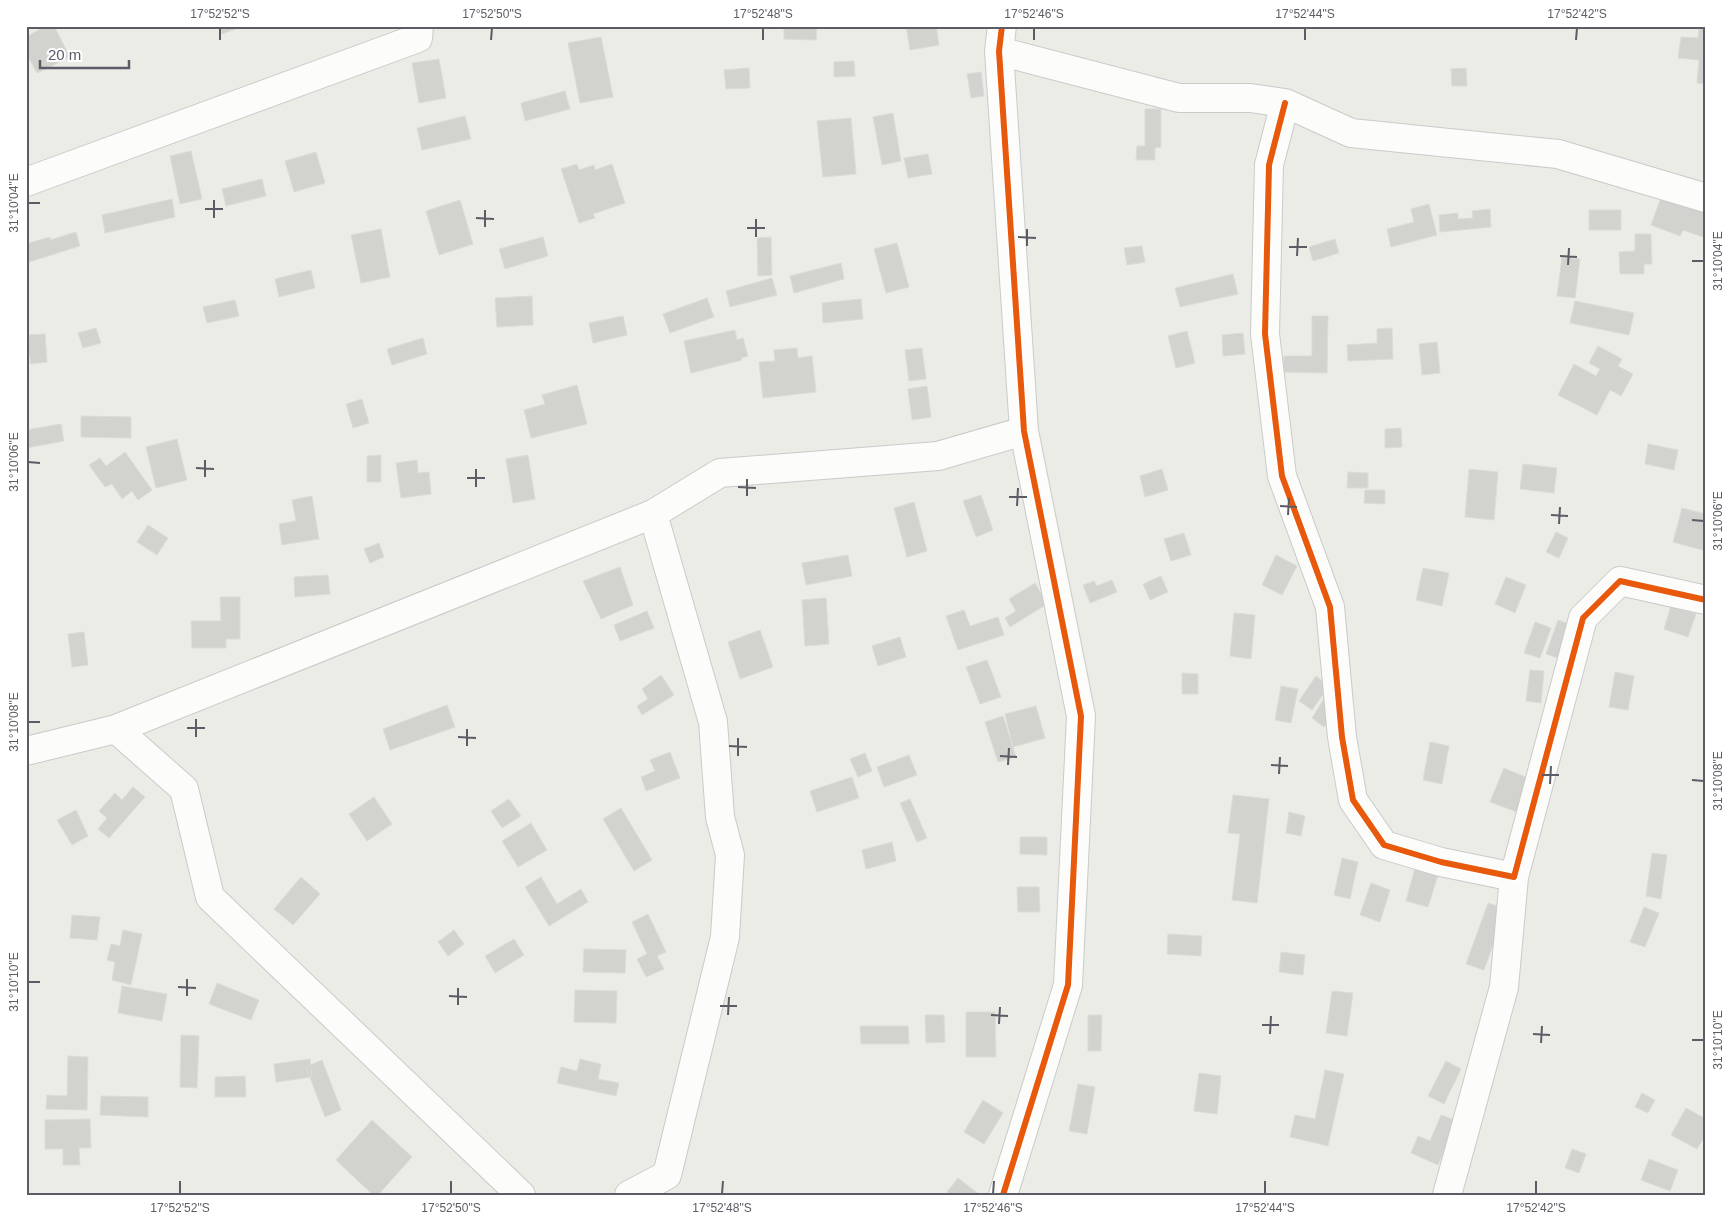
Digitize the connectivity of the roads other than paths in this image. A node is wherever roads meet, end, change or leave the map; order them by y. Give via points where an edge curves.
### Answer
1 (419, 26) edge
2 (1001, 38) edge
3 (1285, 104) junction
4 (26, 182) edge
5 (1706, 198) edge
6 (1024, 432) junction
7 (653, 514) junction
8 (1706, 600) edge
9 (116, 729) junction
10 (26, 751) edge
11 (1514, 877) junction
12 (521, 1195) edge
13 (629, 1195) edge
14 (1003, 1195) edge
15 (1448, 1195) edge

1 - 4 street via 418,38
2 - 3 street via 1179,98 1250,98
2 - 6 street
3 - 5 street via 1352,133 1558,154
3 - 11 street via 1269,165 1265,334 1282,476 1330,607 1342,737 1353,800 1384,845 1441,862
6 - 7 street via 938,456 720,473
6 - 14 street via 1081,716 1068,985
7 - 9 street
7 - 13 street via 713,722 720,817 730,854 725,937 667,1175
8 - 11 street via 1620,581 1583,618
9 - 10 street
9 - 12 street via 184,789 210,897
11 - 15 street via 1504,987

